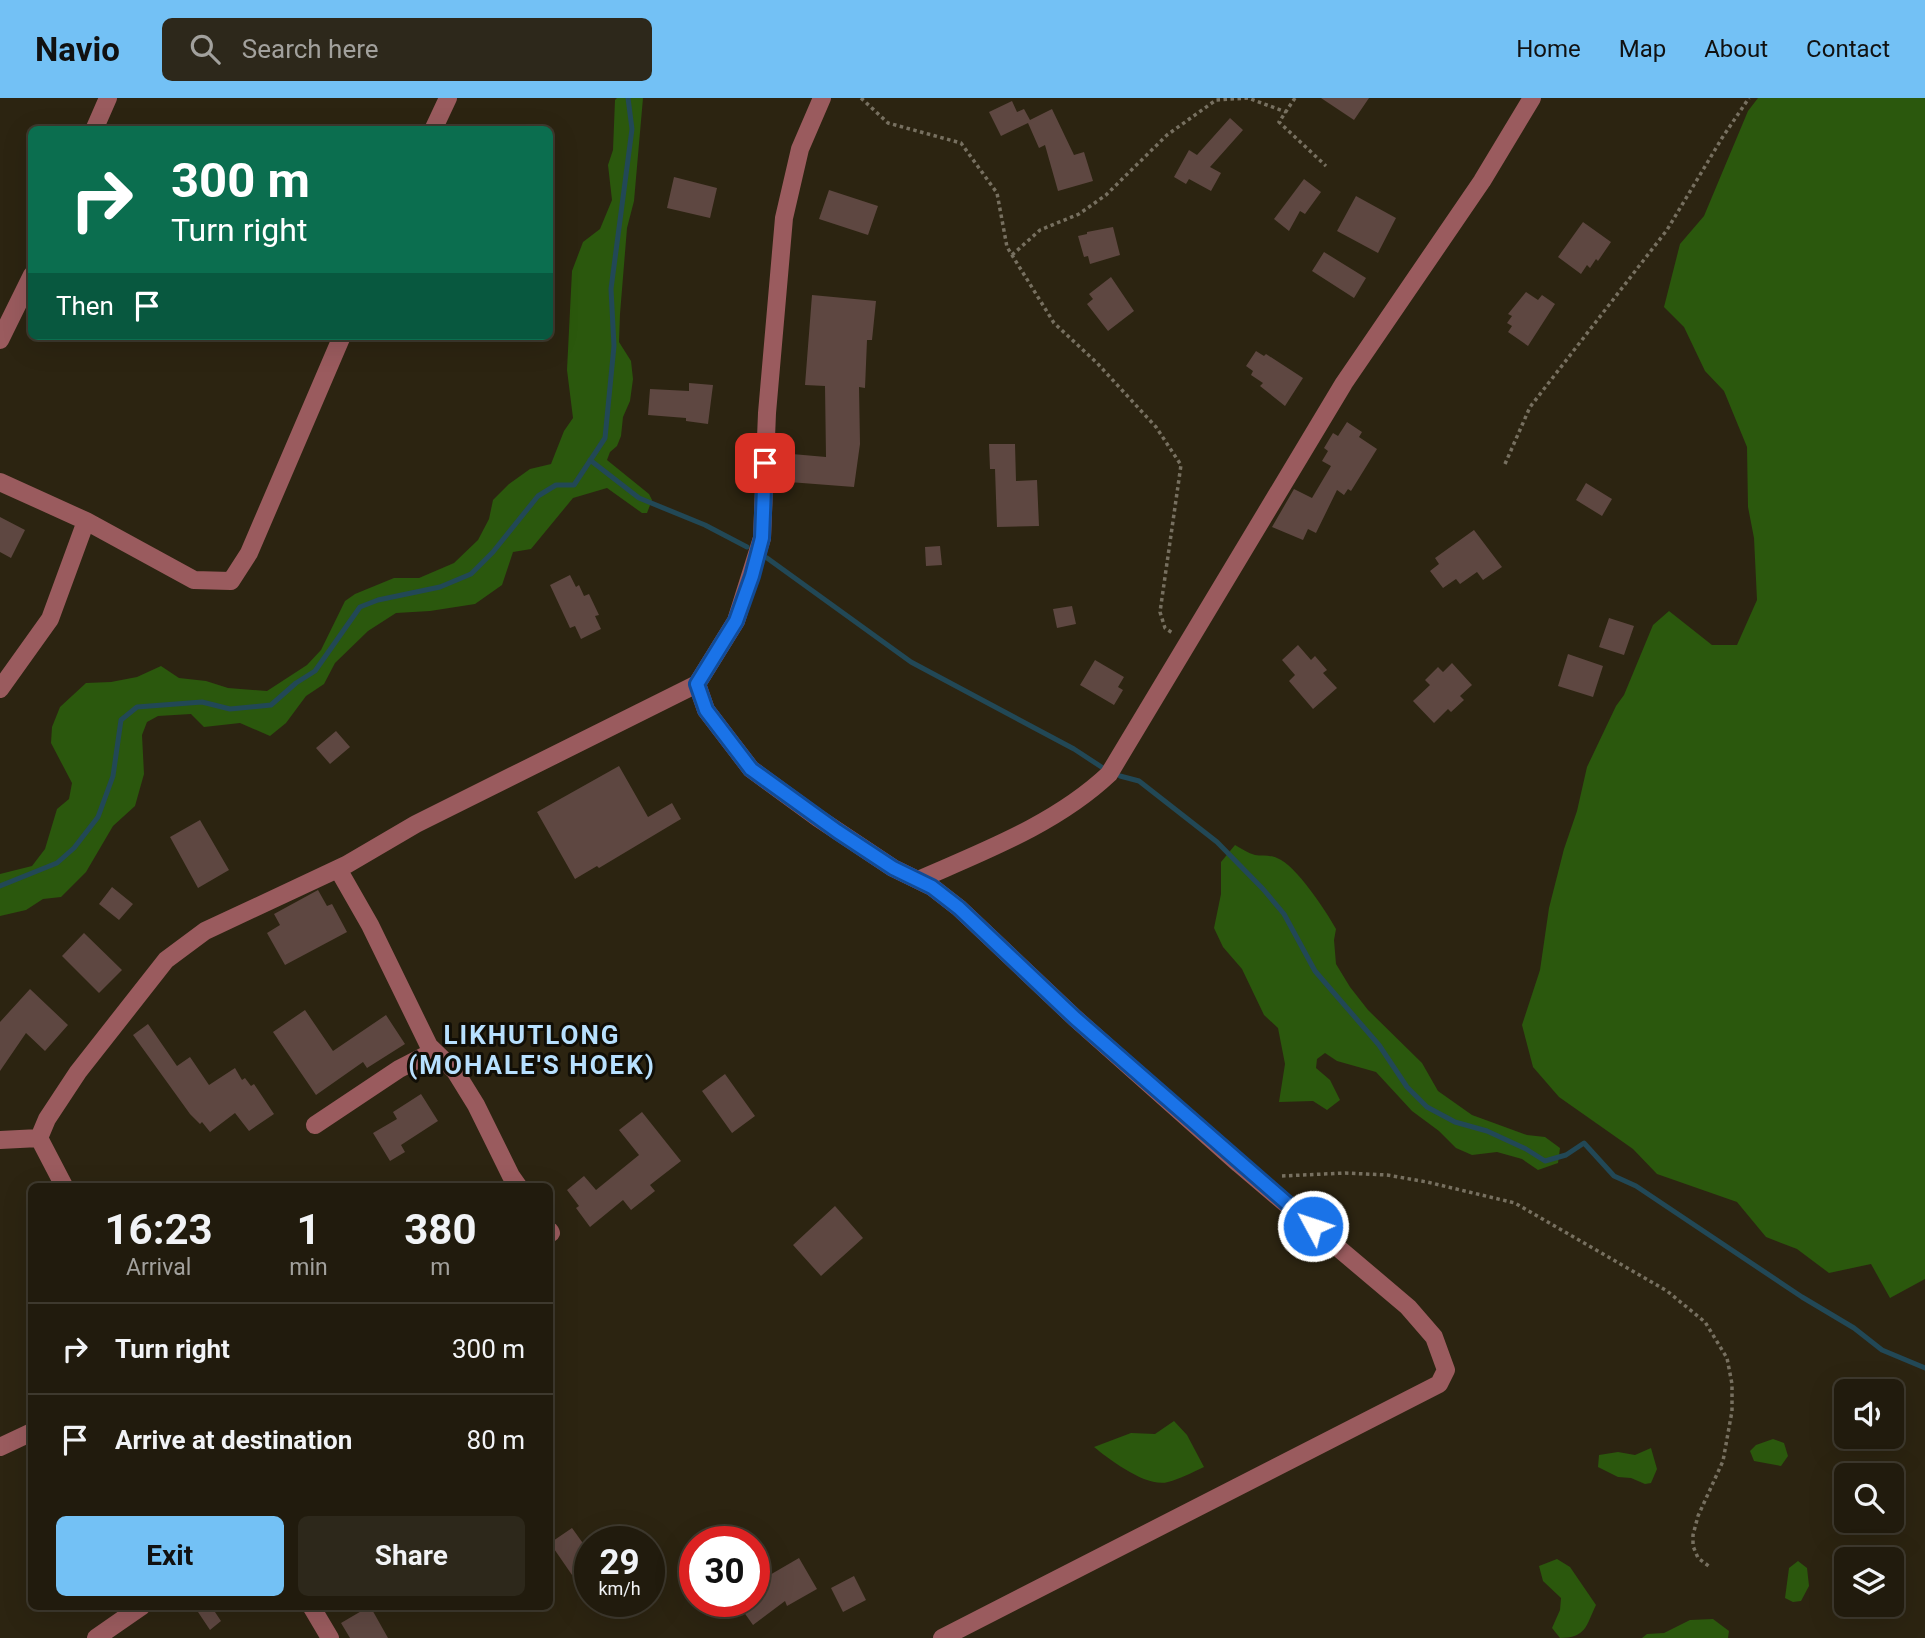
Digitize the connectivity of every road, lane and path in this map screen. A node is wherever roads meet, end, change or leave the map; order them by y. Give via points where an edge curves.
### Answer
1 (108, 98) edge
2 (448, 98) edge
3 (822, 98) edge
4 (861, 98) edge
5 (1295, 98) edge
6 (1532, 98) edge
7 (1749, 98) edge
8 (1286, 112) junction
9 (96, 126) edge
10 (435, 126) edge
11 (1326, 166) dead end
12 (1012, 255) junction
13 (28, 283) edge
14 (0, 340) edge
15 (334, 340) edge
16 (1505, 464) dead end
17 (0, 482) edge
18 (86, 521) junction
19 (1187, 643) junction
20 (697, 684) junction
21 (0, 689) edge
22 (338, 869) junction
23 (918, 880) junction
24 (434, 1051) junction
25 (315, 1125) dead end
26 (39, 1138) junction
27 (0, 1139) edge
28 (1255, 1178) junction
29 (62, 1183) edge
30 (517, 1183) edge
31 (28, 1434) edge
32 (0, 1447) edge
33 (1710, 1567) dead end
34 (136, 1610) edge
35 (313, 1610) edge
36 (96, 1638) edge
37 (330, 1638) edge
38 (942, 1638) edge

1 - 9 street
2 - 10 street
3 - 20 street via 800,149 784,218 767,413 762,538 736,621
4 - 12 path via 888,123 961,143 997,193
5 - 8 path
6 - 19 street via 1482,181 1343,383
7 - 16 path via 1667,230 1530,407
8 - 11 path via 1279,122
8 - 12 path via 1248,98 1216,100 1167,135 1106,195 1079,214 1040,230
12 - 19 path via 1054,323 1156,427 1181,466 1160,612 1165,628
13 - 14 street
15 - 18 street via 249,554 231,581 194,580
17 - 18 street
18 - 21 street via 50,619
19 - 23 street via 1109,774 1088,794 1001,844
20 - 22 street via 416,824
20 - 23 street via 706,710 751,769 893,868
22 - 24 street
22 - 26 street via 205,931 166,960 78,1072
23 - 28 street via 959,908
24 - 25 street
24 - 30 street via 455,1071
26 - 27 street
26 - 29 street
28 - 33 path via 1387,1175 1515,1203 1667,1291 1705,1322 1727,1358 1732,1384 1723,1461 1693,1535 1698,1558
28 - 38 street via 1408,1307 1434,1338 1446,1370 1439,1384
31 - 32 street
34 - 36 street
35 - 37 street

